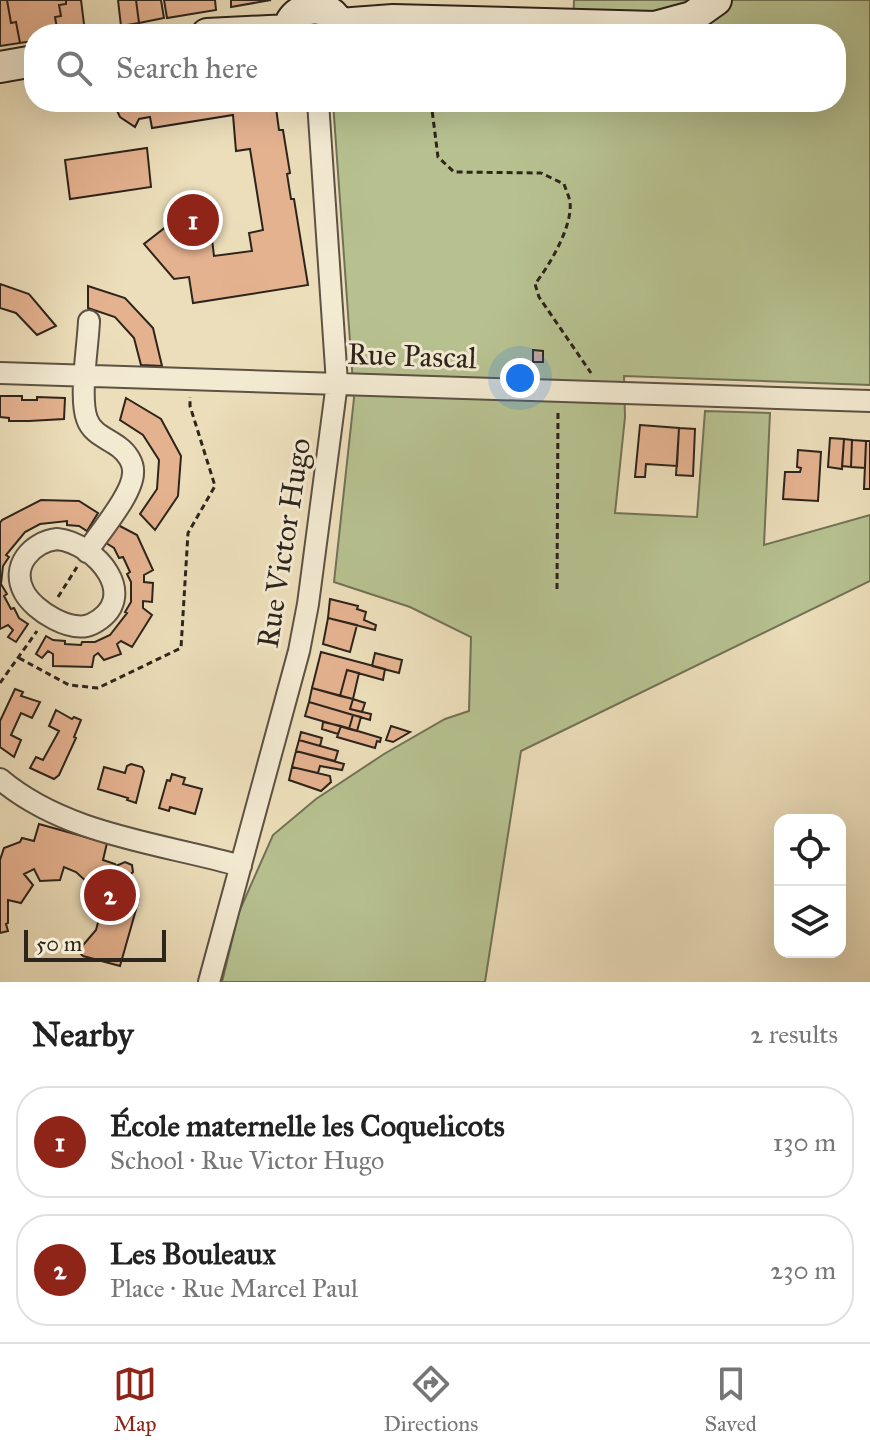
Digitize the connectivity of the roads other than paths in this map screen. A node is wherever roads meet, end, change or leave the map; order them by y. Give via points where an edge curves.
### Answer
1 (716, 0) edge
2 (309, 2) edge
3 (290, 24) edge
4 (338, 24) edge
5 (369, 24) edge
6 (543, 24) edge
7 (666, 24) edge
8 (24, 63) edge
9 (0, 67) edge
10 (319, 112) edge
11 (89, 321) dead end
12 (0, 373) edge
13 (86, 376) junction
14 (337, 383) junction
15 (870, 401) edge
16 (87, 552) junction
17 (0, 779) edge
18 (241, 866) junction
19 (209, 982) edge

1 - 7 street via 692,17
2 - 3 street
2 - 4 street via 327,7
5 - 6 street via 393,20
8 - 9 street
10 - 14 street, Rue Victor Hugo
11 - 13 street
12 - 13 street, Rue Pascal
13 - 14 street, Rue Pascal
13 - 16 street via 89,425 123,451 134,472
14 - 15 street, Rue Pascal
14 - 18 street, Rue Victor Hugo via 303,635
16 - 16 street via 111,573 113,598 97,620 72,627 28,598 20,568 34,546 49,540 65,540
17 - 18 street via 72,821
18 - 19 street, Rue Victor Hugo

